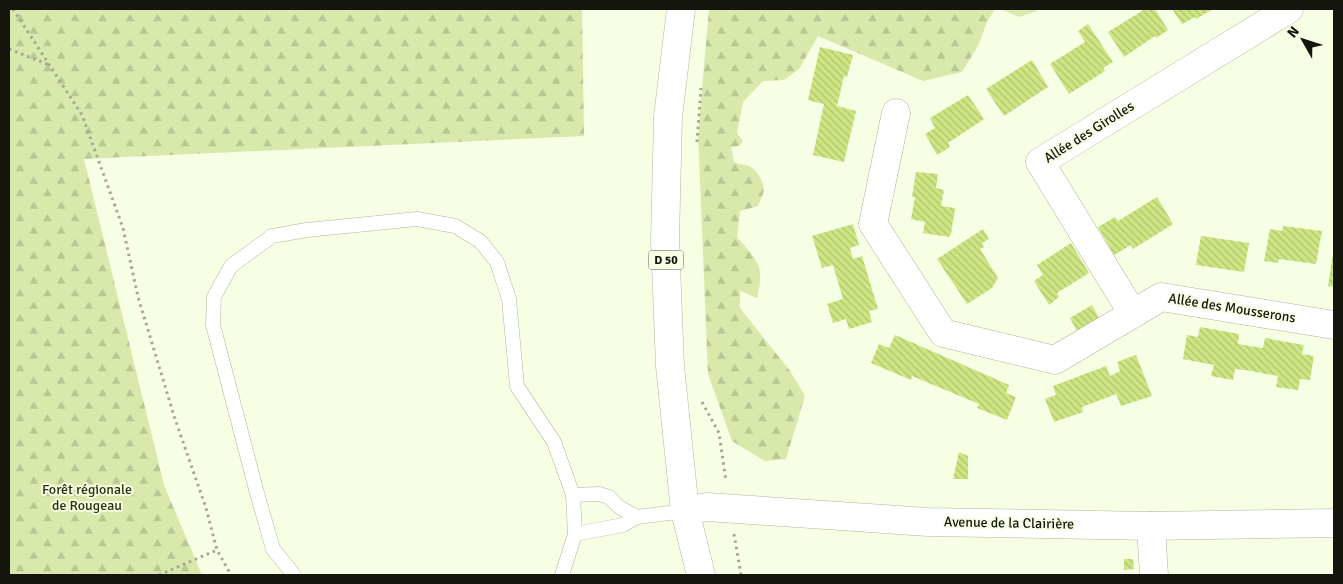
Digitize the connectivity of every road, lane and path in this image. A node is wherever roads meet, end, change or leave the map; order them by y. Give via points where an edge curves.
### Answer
1 (13, 9) edge
2 (681, 9) edge
3 (1289, 9) edge
4 (9, 49) edge
5 (50, 66) junction
6 (701, 86) dead end
7 (896, 114) dead end
8 (696, 144) dead end
9 (1133, 314) junction
10 (1334, 325) edge
11 (698, 394) dead end
12 (573, 495) junction
13 (729, 509) junction
14 (685, 510) junction
15 (637, 517) junction
16 (1334, 523) edge
17 (1151, 526) junction
18 (575, 534) junction
19 (218, 550) junction
20 (159, 575) edge
21 (231, 575) edge
22 (294, 575) edge
23 (562, 575) edge
24 (700, 575) edge
25 (741, 575) edge
26 (1154, 575) edge

1 - 5 path
2 - 14 street, D 50 via 668,117 665,239 670,366
3 - 9 street, Allée des Girolles via 1040,162
4 - 5 path
5 - 19 path via 82,115 124,228 138,297
6 - 8 path
7 - 9 street, Allée des Mousserons via 873,224 943,332 1055,360
9 - 10 street, Allée des Mousserons via 1161,297
11 - 13 path via 719,433
12 - 15 lane via 604,495
12 - 18 lane
12 - 22 lane via 554,442 517,386 509,299 497,262 480,241 455,226 417,219 272,236 231,266 214,297 213,325 273,548
13 - 14 street, Avenue de la Clairière
13 - 17 street, Avenue de la Clairière via 928,522
13 - 25 path
14 - 15 lane
14 - 24 street, D 50
15 - 18 lane via 623,525
16 - 17 street, Avenue de la Clairière
17 - 26 street
18 - 23 lane
19 - 20 path
19 - 21 path

